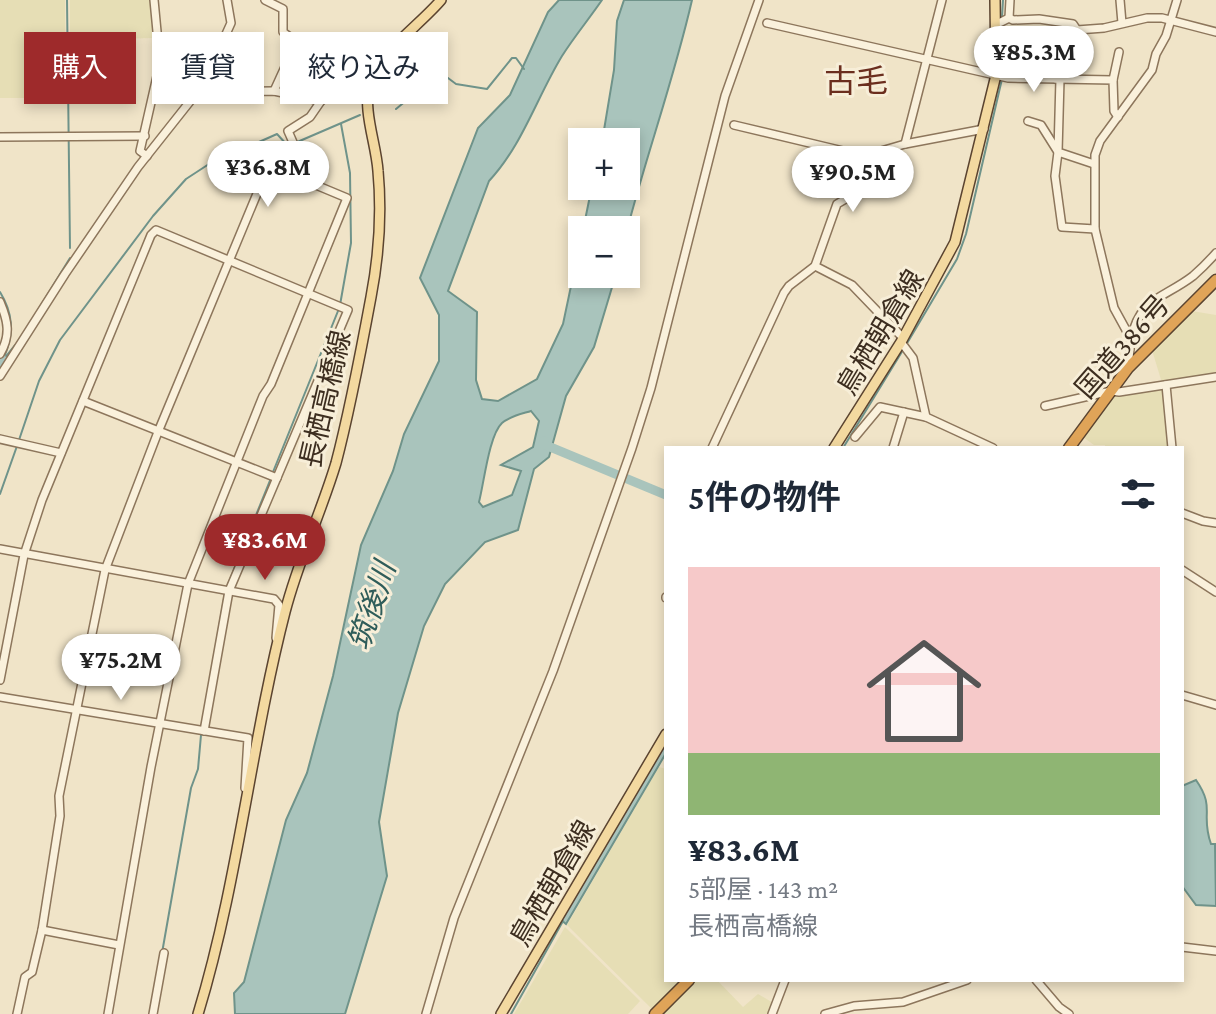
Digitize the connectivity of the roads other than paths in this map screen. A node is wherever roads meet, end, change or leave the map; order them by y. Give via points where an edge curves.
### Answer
1 (154, 0) edge
2 (227, 0) edge
3 (265, 0) edge
4 (441, 0) edge
5 (759, 0) edge
6 (942, 0) edge
7 (995, 0) edge
8 (1010, 0) edge
9 (1120, 0) edge
10 (1177, 0) edge
11 (1009, 18) junction
12 (1171, 21) junction
13 (767, 23) dead end
14 (1122, 23) junction
15 (995, 25) junction
16 (1077, 30) junction
17 (228, 32) edge
18 (412, 32) edge
19 (1216, 32) edge
20 (1119, 52) dead end
21 (928, 60) junction
22 (1001, 76) junction
23 (1058, 79) junction
24 (1113, 80) junction
25 (264, 91) edge
26 (274, 91) junction
27 (280, 92) edge
28 (187, 104) edge
29 (319, 104) edge
30 (368, 104) edge
31 (1118, 117) junction
32 (1028, 121) dead end
33 (734, 125) dead end
34 (984, 129) junction
35 (145, 136) junction
36 (0, 137) edge
37 (905, 144) junction
38 (294, 147) junction
39 (1058, 152) junction
40 (145, 155) junction
41 (864, 156) junction
42 (1094, 164) junction
43 (1095, 229) junction
44 (1216, 253) edge
45 (230, 261) junction
46 (815, 266) junction
47 (1216, 280) edge
48 (308, 293) junction
49 (0, 302) edge
50 (1131, 339) junction
51 (903, 341) junction
52 (0, 354) edge
53 (1128, 368) junction
54 (0, 374) edge
55 (1216, 377) edge
56 (1166, 385) junction
57 (1111, 391) junction
58 (83, 401) junction
59 (1045, 406) dead end
60 (904, 412) junction
61 (926, 417) junction
62 (158, 432) junction
63 (855, 437) dead end
64 (0, 439) edge
65 (713, 446) edge
66 (835, 446) edge
67 (894, 446) edge
68 (989, 446) edge
69 (1070, 446) edge
70 (1172, 446) edge
71 (61, 453) junction
72 (238, 463) junction
73 (277, 478) junction
74 (1184, 514) edge
75 (1216, 523) edge
76 (0, 549) edge
77 (24, 555) junction
78 (105, 570) junction
79 (1184, 571) edge
80 (188, 584) junction
81 (229, 591) junction
82 (1216, 592) edge
83 (278, 644) junction
84 (0, 680) edge
85 (1184, 696) edge
86 (0, 697) edge
87 (1216, 705) edge
88 (77, 710) junction
89 (159, 724) junction
90 (204, 731) junction
91 (664, 737) edge
92 (247, 799) junction
93 (42, 930) junction
94 (119, 945) junction
95 (1184, 947) edge
96 (1216, 951) edge
97 (164, 953) dead end
98 (687, 982) edge
99 (784, 982) edge
100 (961, 982) edge
101 (1038, 982) edge
102 (17, 1014) edge
103 (108, 1014) edge
104 (153, 1014) edge
105 (198, 1014) edge
106 (426, 1014) edge
107 (501, 1014) edge
108 (655, 1014) edge
109 (772, 1014) edge
110 (825, 1014) edge
111 (1069, 1014) edge

1 - 35 street via 160,63
2 - 17 street
3 - 26 street via 283,9 283,32 295,45
4 - 18 main road
5 - 106 street via 725,96 632,448 543,699 457,909
6 - 21 street
7 - 15 main road, 鳥栖朝倉線
8 - 11 street
9 - 14 street
10 - 12 street
11 - 15 street
11 - 16 street via 1073,24
12 - 14 street
12 - 19 street
12 - 31 street via 1152,70
13 - 21 street
14 - 16 street
15 - 22 main road, 鳥栖朝倉線
16 - 23 street via 1058,46
20 - 24 street
21 - 22 street
21 - 37 street
22 - 23 street
22 - 34 main road, 鳥栖朝倉線
23 - 24 street
23 - 39 street
24 - 31 street
25 - 26 street
26 - 27 street
28 - 40 street
29 - 38 street via 288,131
30 - 83 main road, 長栖高橋線 via 381,208 371,296 336,463
31 - 42 street via 1100,141
32 - 39 street via 1041,125
33 - 41 street
34 - 37 street
34 - 51 main road, 鳥栖朝倉線 via 955,242
35 - 36 street
35 - 40 street
37 - 41 street
38 - 45 street via 266,172
38 - 48 street via 311,183 347,198
39 - 42 street
39 - 43 street via 1055,176 1062,227
40 - 54 street
41 - 46 street via 854,194 837,204
42 - 43 street
43 - 50 street via 1114,308
44 - 50 street via 1191,278 1150,301
45 - 48 street
45 - 58 street via 156,230
45 - 62 street
46 - 51 street via 852,285
46 - 65 street via 784,293
47 - 53 highway, 国道386号
48 - 72 street
48 - 73 street via 348,310
49 - 52 street via 8,324
50 - 53 street
51 - 61 street
51 - 66 main road, 鳥栖朝倉線
53 - 57 highway, 国道386号
55 - 56 street
56 - 57 street
56 - 70 street
57 - 59 street
57 - 69 highway, 国道386号
58 - 62 street
58 - 71 street
60 - 61 street
60 - 63 street via 880,407
60 - 67 street
61 - 68 street
62 - 72 street
62 - 78 street
64 - 71 street
71 - 77 street
72 - 73 street
72 - 80 street
73 - 81 street
74 - 75 street
76 - 77 street
77 - 78 street
77 - 84 street
78 - 80 street
78 - 88 street
79 - 82 street
80 - 81 street
80 - 89 street
81 - 83 street via 274,599 279,605
81 - 90 street
83 - 92 main road, 長栖高橋線
85 - 87 street
86 - 88 street
88 - 89 street
88 - 93 street via 59,796
89 - 90 street
89 - 94 street
90 - 92 street via 248,738
91 - 107 main road, 鳥栖朝倉線
92 - 105 main road, 長栖高橋線
93 - 94 street
93 - 102 street
94 - 103 street
95 - 96 street
97 - 104 street
98 - 108 highway
99 - 109 street
100 - 110 street via 903,1002
101 - 111 street

